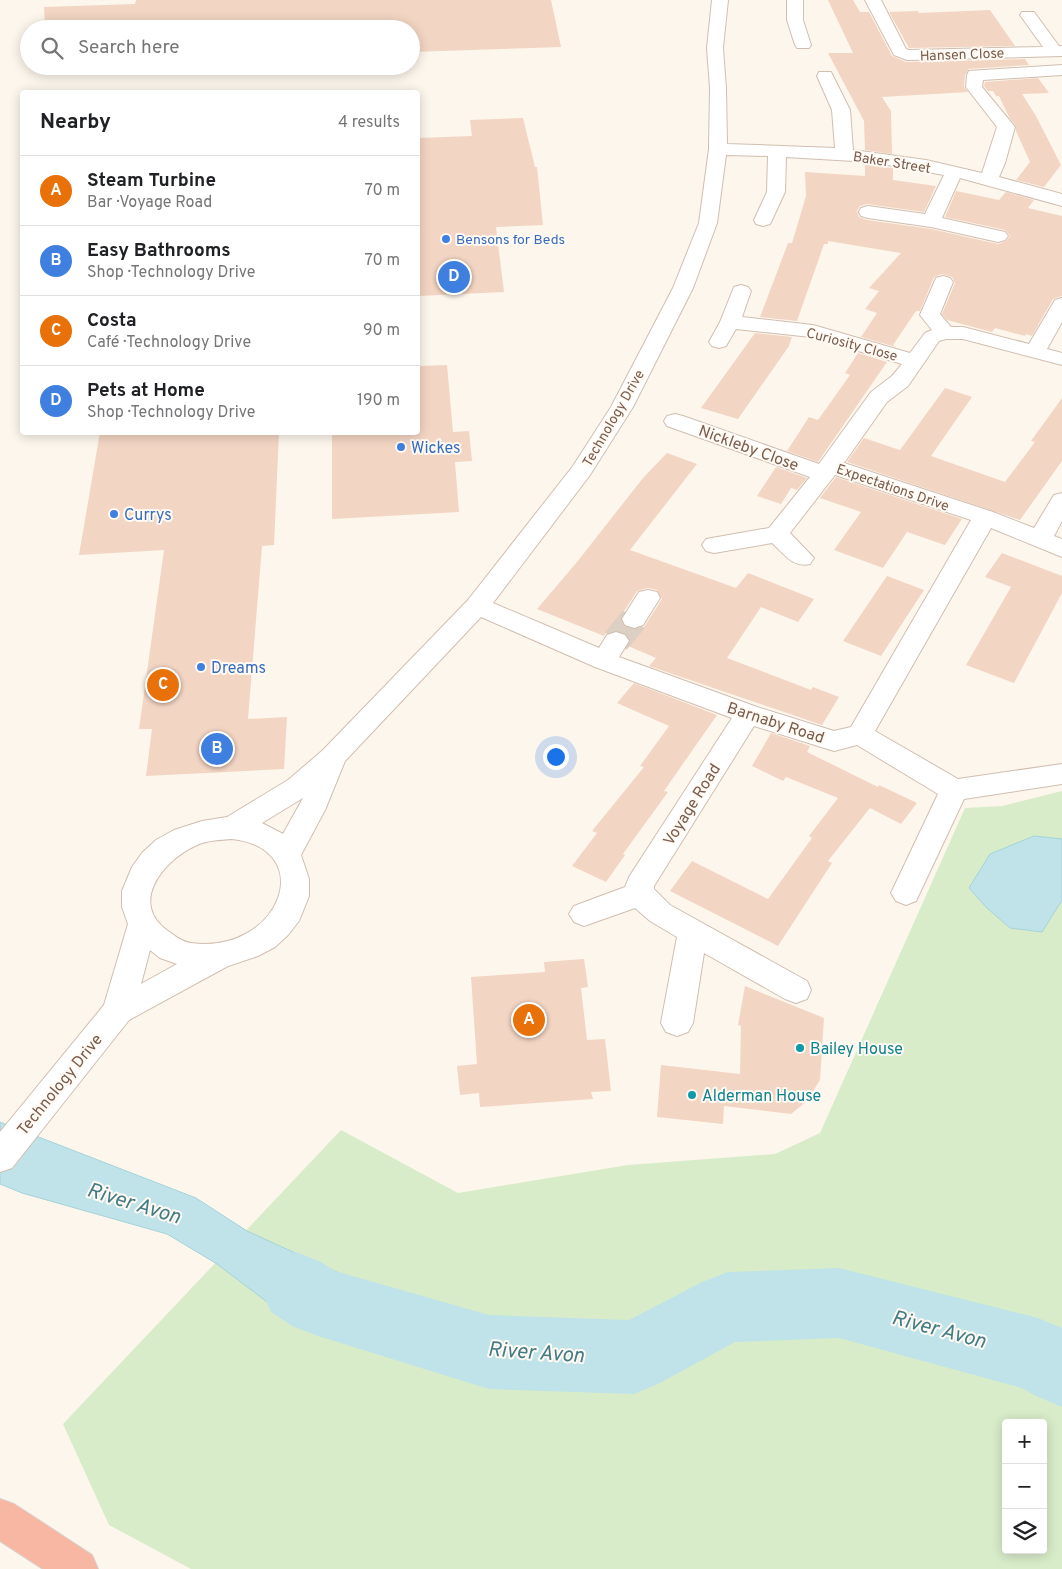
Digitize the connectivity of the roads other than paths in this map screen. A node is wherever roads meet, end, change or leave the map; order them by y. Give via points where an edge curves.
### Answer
1 (720, 0) edge
2 (795, 0) edge
3 (873, 0) edge
4 (1028, 15) dead end
5 (803, 45) dead end
6 (1058, 51) edge
7 (1062, 70) edge
8 (824, 86) dead end
9 (718, 149) junction
10 (777, 151) junction
11 (844, 154) junction
12 (954, 172) junction
13 (988, 180) junction
14 (1062, 200) edge
15 (868, 212) dead end
16 (763, 220) dead end
17 (931, 221) junction
18 (998, 236) dead end
19 (943, 282) dead end
20 (741, 291) dead end
21 (1062, 304) edge
22 (730, 322) junction
23 (945, 333) junction
24 (719, 342) dead end
25 (1035, 351) junction
26 (1062, 359) edge
27 (914, 361) junction
28 (675, 421) dead end
29 (826, 469) junction
30 (1062, 500) edge
31 (985, 518) junction
32 (777, 534) junction
33 (1038, 538) junction
34 (714, 546) dead end
35 (1062, 549) edge
36 (802, 558) dead end
37 (648, 598) dead end
38 (477, 606) junction
39 (634, 619) tunnel mouth
40 (748, 714) junction
41 (860, 734) junction
42 (334, 757) junction
43 (1062, 774) edge
44 (954, 790) junction
45 (232, 828) junction
46 (286, 854) junction
47 (906, 893) dead end
48 (640, 894) junction
49 (584, 914) dead end
50 (142, 926) junction
51 (693, 932) junction
52 (222, 956) junction
53 (796, 990) dead end
54 (118, 1011) junction
55 (677, 1023) dead end
56 (0, 1157) edge
57 (0, 1518) edge
58 (78, 1569) edge

1 - 9 street, Technology Drive via 715,48
2 - 5 street via 795,20
3 - 6 street, Hansen Close via 900,52 907,56
4 - 6 street, Hansen Close
7 - 13 street via 975,75 974,87 1006,126
8 - 11 street via 841,110
9 - 10 street, Baker Street
9 - 38 street, Technology Drive via 708,223 683,288 622,407 582,470
10 - 11 street, Baker Street
10 - 16 street via 776,192
11 - 12 street, Baker Street
12 - 13 street, Baker Street
12 - 17 street
13 - 14 street, Baker Street
15 - 17 street
17 - 18 street
19 - 23 street via 930,315
20 - 22 street
21 - 25 street
22 - 24 street
22 - 27 street, Curiosity Close via 813,331
23 - 25 street via 963,333
23 - 27 street, Expectations Drive via 932,337
25 - 26 street
27 - 29 street, Expectations Drive via 900,381 879,397
28 - 29 street, Nickleby Close
29 - 31 street, Expectations Drive
29 - 32 street
30 - 33 street
31 - 33 street
31 - 41 street
32 - 34 street
32 - 36 street
33 - 35 street
37 - 39 street
38 - 40 street, Barnaby Road via 610,651
38 - 42 street, Technology Drive
40 - 41 street, Barnaby Road via 834,741
40 - 48 street, Voyage Road via 639,885
41 - 44 street
42 - 45 street, Technology Drive via 298,786
42 - 46 street, Technology Drive via 311,810
43 - 44 street
44 - 47 street
45 - 46 street via 256,832
45 - 50 street via 209,830 185,838 164,850 147,867 136,900
46 - 52 street via 295,872 296,889 292,906 282,923 265,938
48 - 49 street
48 - 51 street via 660,913
50 - 52 street via 155,941 176,952 198,957
50 - 54 street, Technology Drive
51 - 53 street
51 - 55 street
52 - 54 street, Technology Drive
54 - 56 street, Technology Drive
57 - 58 highway

